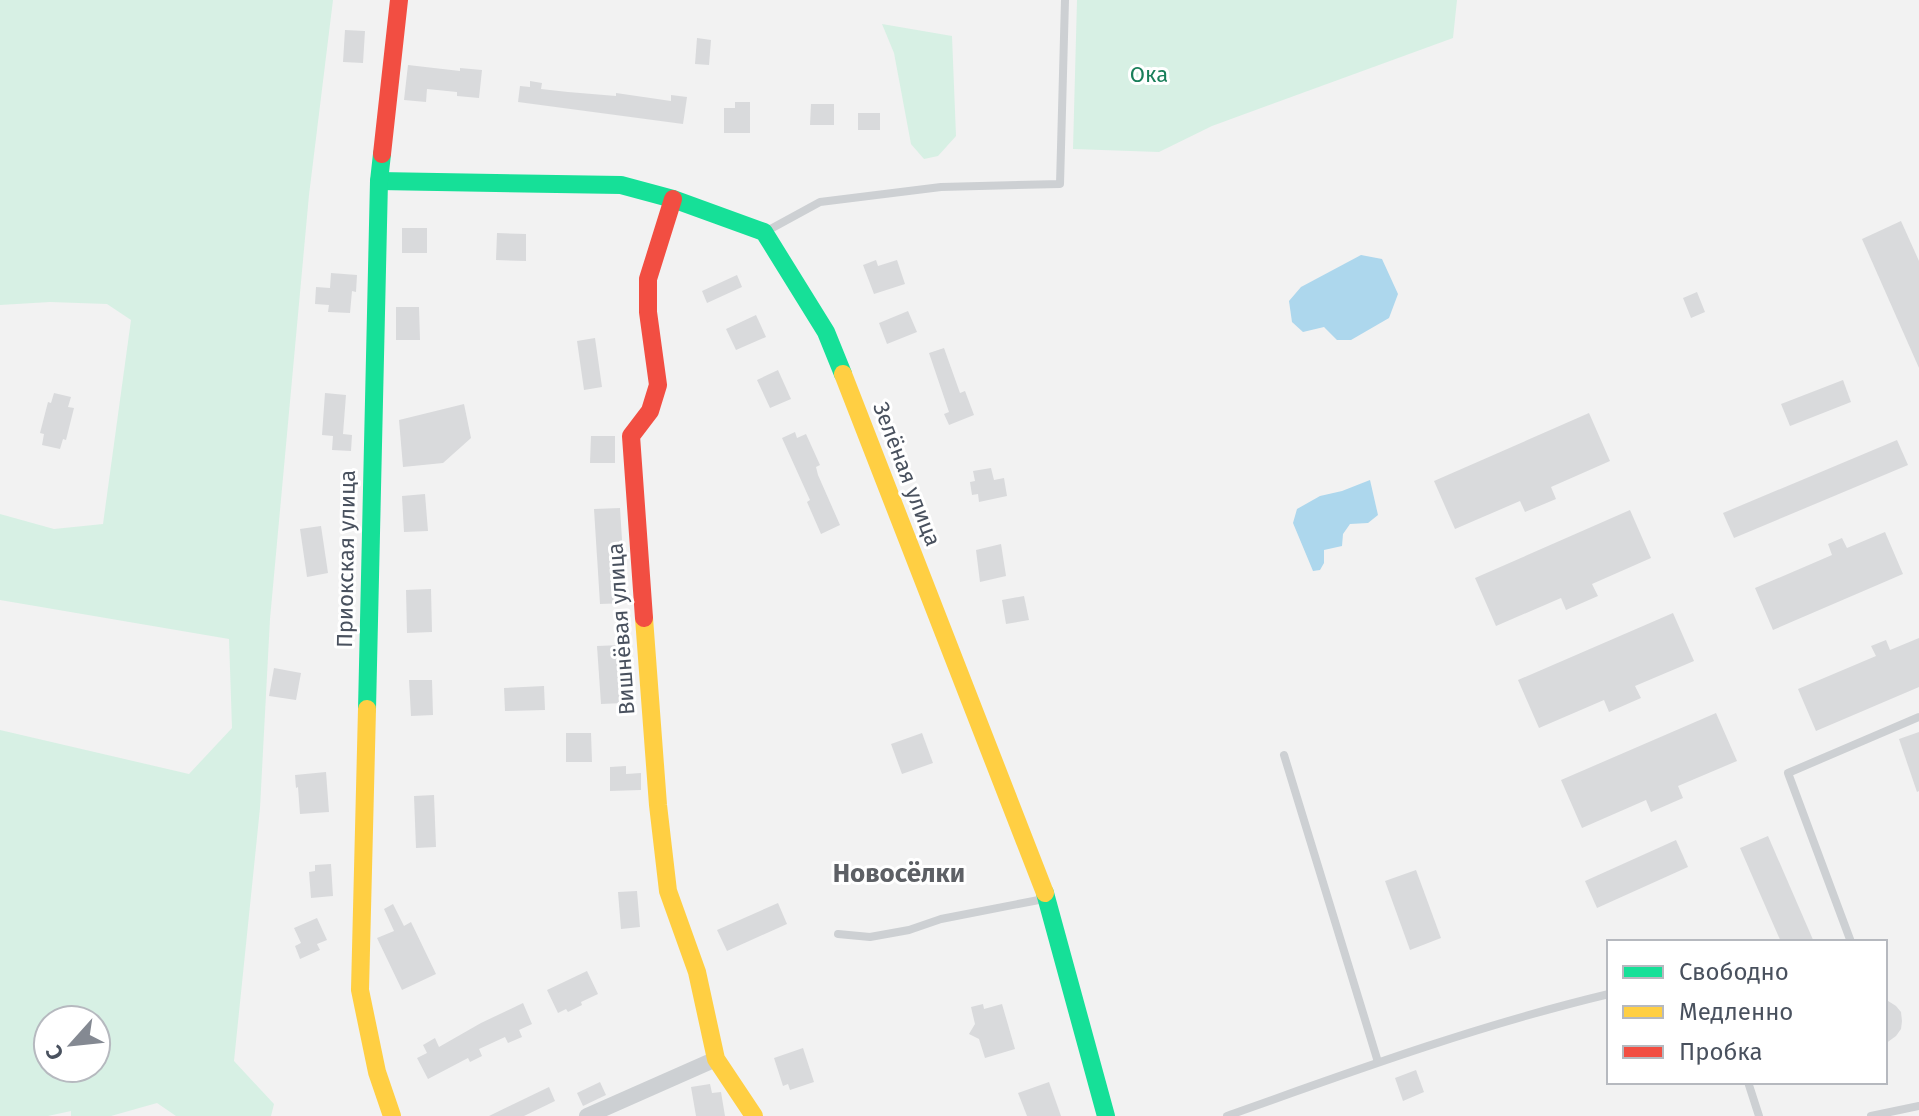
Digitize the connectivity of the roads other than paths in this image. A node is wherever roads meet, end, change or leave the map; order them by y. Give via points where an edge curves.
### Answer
1 (399, 0) edge
2 (1065, 0) edge
3 (379, 181) junction
4 (673, 199) junction
5 (764, 232) junction
6 (1919, 717) edge
7 (1284, 755) dead end
8 (1047, 898) junction
9 (838, 934) dead end
10 (1850, 940) edge
11 (1607, 994) edge
12 (716, 1059) junction
13 (1378, 1062) junction
14 (1749, 1084) edge
15 (1919, 1106) edge
16 (392, 1116) edge
17 (587, 1116) edge
18 (754, 1116) edge
19 (1106, 1116) edge
20 (1227, 1116) edge
21 (1759, 1116) edge
22 (1871, 1116) edge

1 - 3 street, Приокская улица
2 - 5 lane via 1060,184 941,187 820,202
3 - 4 street via 621,185
3 - 16 street, Приокская улица via 360,990
4 - 5 street
4 - 12 street, Вишнёвая улица via 648,279 658,385 650,411 631,436 668,891 697,972
5 - 8 street, Зелёная улица via 826,332
6 - 10 lane via 1788,773
7 - 13 lane
8 - 9 lane via 870,937
8 - 19 street, Зелёная улица
11 - 13 lane
12 - 17 street
12 - 18 street
13 - 20 lane
14 - 21 lane
15 - 22 lane

